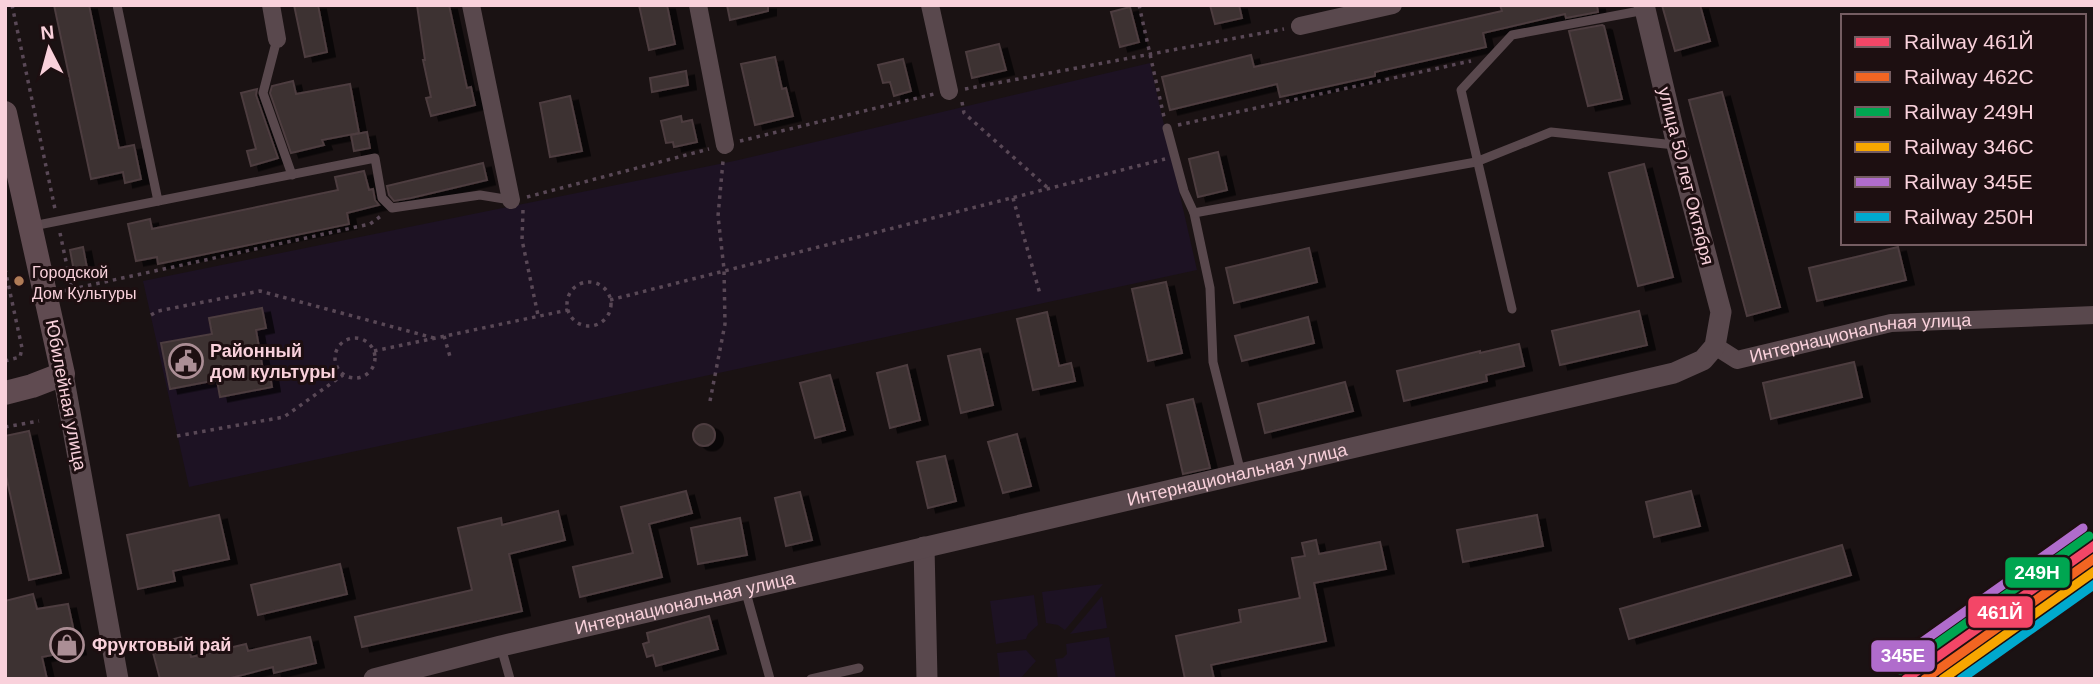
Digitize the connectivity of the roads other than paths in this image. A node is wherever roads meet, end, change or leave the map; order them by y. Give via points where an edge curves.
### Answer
1 (117, 5) edge
2 (271, 5) edge
3 (471, 5) edge
4 (698, 5) edge
5 (930, 5) edge
6 (1393, 5) edge
7 (1645, 7) edge
8 (1300, 26) road end
9 (277, 39) joint
10 (955, 90) road end
11 (5, 113) edge
12 (1167, 128) road end
13 (725, 145) road end
14 (1676, 145) junction
15 (1476, 162) junction
16 (292, 175) junction
17 (517, 199) joint
18 (158, 201) junction
19 (1194, 213) junction
20 (30, 226) junction
21 (1512, 309) dead end
22 (2095, 315) edge
23 (1716, 346) junction
24 (63, 374) junction
25 (5, 393) edge
26 (1241, 473) junction
27 (924, 547) junction
28 (745, 589) junction
29 (501, 646) junction
30 (859, 668) dead end
31 (118, 679) edge
32 (374, 679) edge
33 (510, 679) edge
34 (770, 679) edge
35 (811, 679) edge
36 (927, 679) edge

1 - 18 lane
2 - 9 street
3 - 17 street
4 - 13 street
5 - 10 street
6 - 8 street
7 - 14 street, улица 50 лет Октября
7 - 15 lane via 1512,35 1461,90
9 - 16 lane via 263,93
11 - 20 main road, Юбилейная улица
12 - 19 lane
14 - 15 lane via 1551,132
14 - 23 street, улица 50 лет Октября via 1721,312
15 - 19 lane
15 - 21 lane
16 - 17 lane via 375,158 382,198 392,208 480,195
16 - 18 lane
18 - 20 lane
19 - 26 lane via 1210,288 1213,362
20 - 24 main road, Юбилейная улица
22 - 23 street, Интернациональная улица via 1891,323 1737,360
23 - 26 street, Интернациональная улица via 1703,360 1674,373
24 - 25 main road
24 - 31 street, Юбилейная улица
26 - 27 street, Интернациональная улица
27 - 28 street, Интернациональная улица
27 - 36 street
28 - 29 street, Интернациональная улица
28 - 34 lane
29 - 32 street, Интернациональная улица
29 - 33 lane
30 - 35 lane

